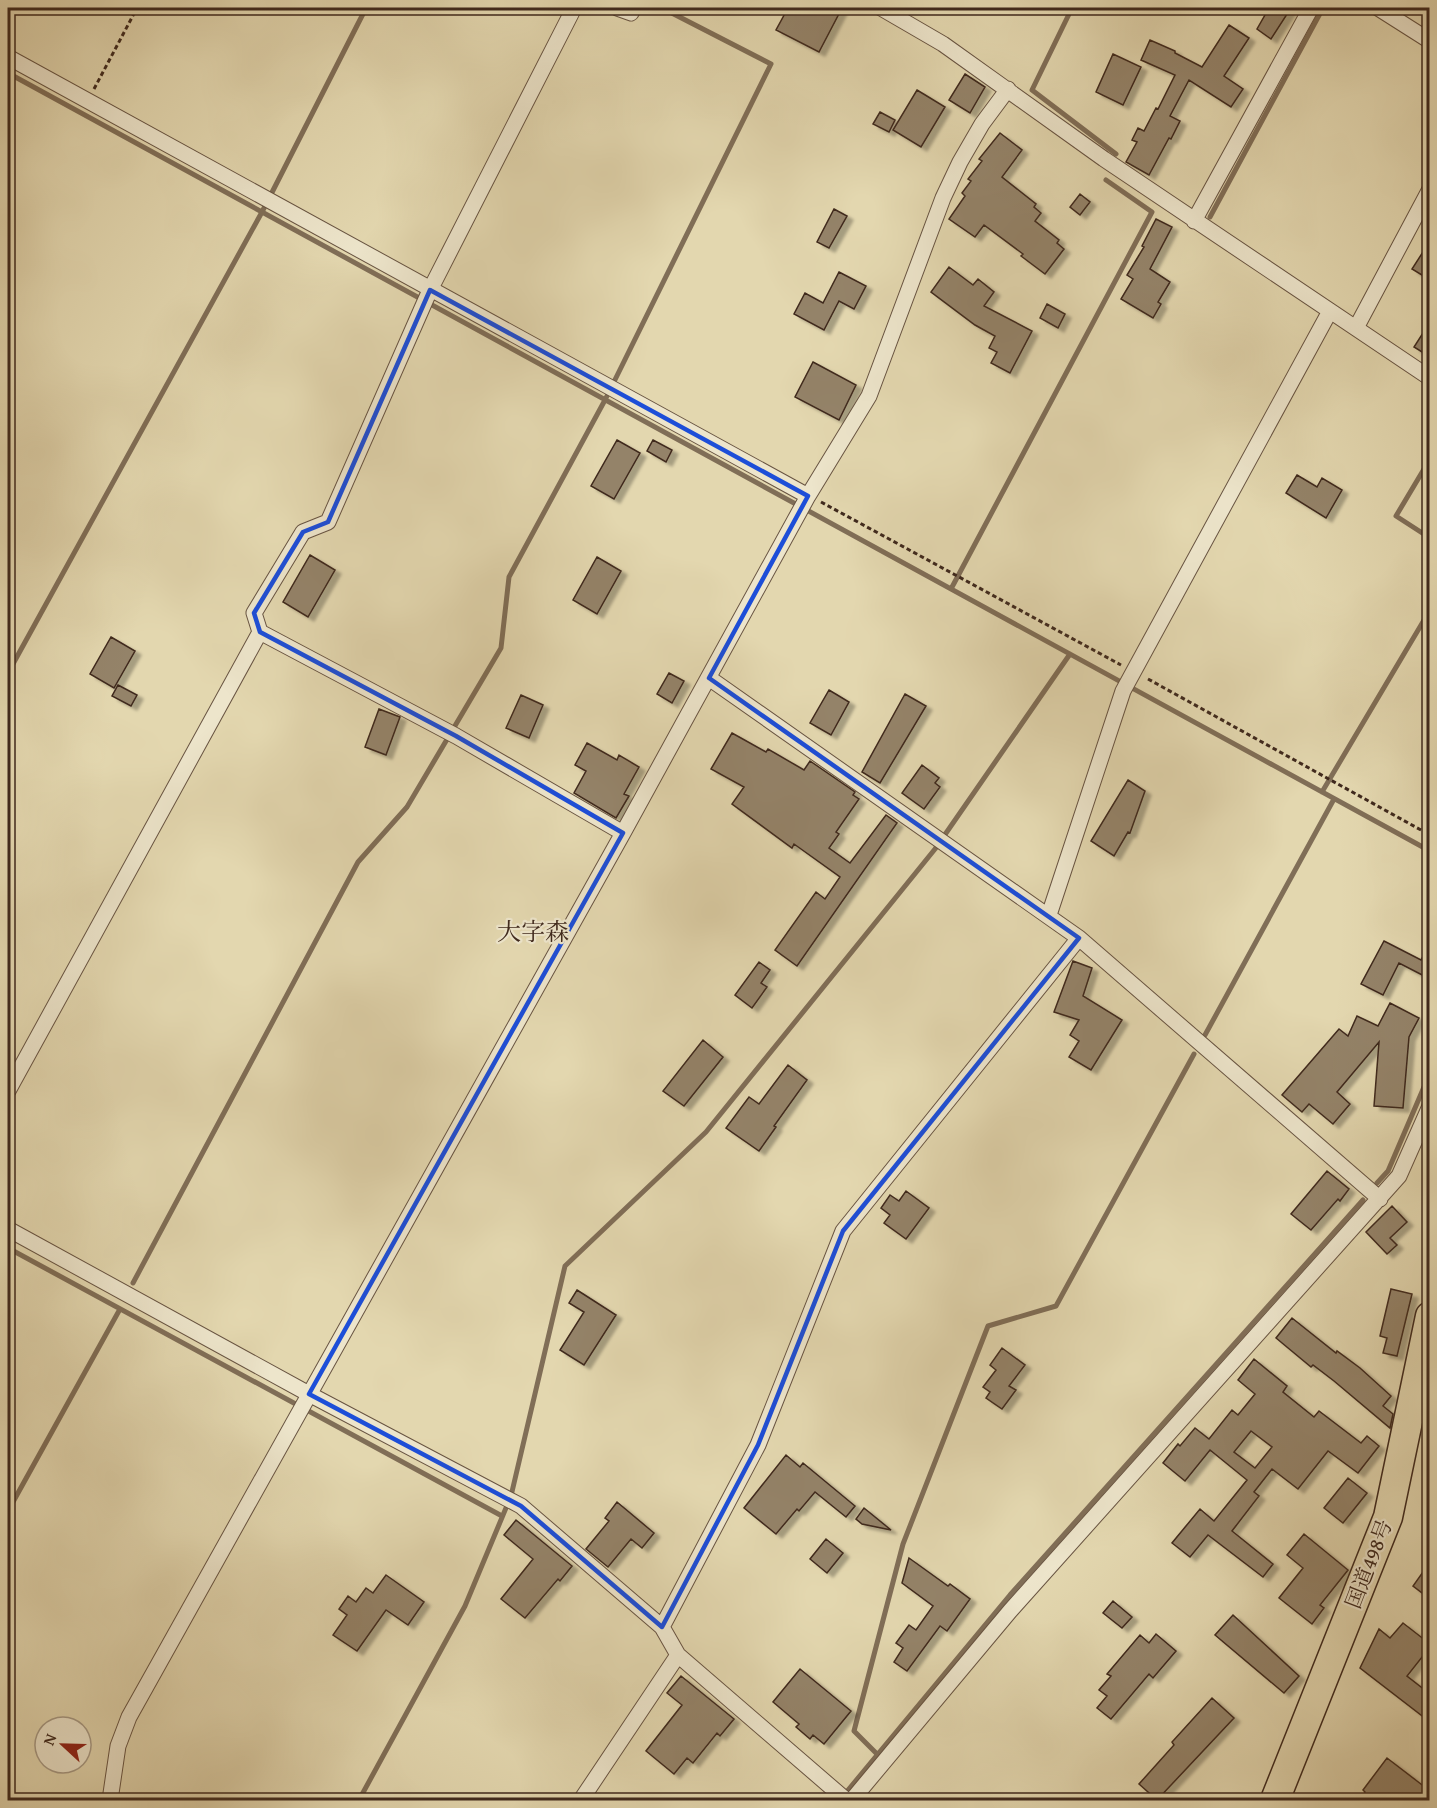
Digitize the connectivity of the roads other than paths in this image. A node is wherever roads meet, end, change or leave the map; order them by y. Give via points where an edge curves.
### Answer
1 (574, 8) edge
2 (617, 8) edge
3 (634, 8) edge
4 (881, 8) edge
5 (1311, 8) edge
6 (1378, 8) edge
7 (900, 12) edge
8 (1430, 41) edge
9 (8, 57) edge
10 (1008, 89) junction
11 (1430, 189) edge
12 (1194, 221) junction
13 (430, 290) junction
14 (1330, 311) junction
15 (1356, 328) junction
16 (1430, 378) edge
17 (808, 496) junction
18 (260, 632) junction
19 (709, 678) junction
20 (623, 833) junction
21 (1049, 915) junction
22 (1079, 938) junction
23 (8, 1091) edge
24 (1430, 1106) edge
25 (1380, 1199) junction
26 (8, 1229) edge
27 (1430, 1316) edge
28 (309, 1394) junction
29 (662, 1628) junction
30 (678, 1655) junction
31 (845, 1798) edge
32 (110, 1800) edge
33 (581, 1800) edge
34 (1275, 1800) edge

1 - 13 street
2 - 3 street via 631,13
4 - 7 street
5 - 12 street
6 - 8 street
7 - 10 street
9 - 13 street
10 - 12 street
10 - 17 street via 960,162 869,396
11 - 15 street
12 - 14 street
13 - 17 street
13 - 18 street via 328,522 303,532 255,613
14 - 15 street
14 - 21 street via 1125,686
15 - 16 street
17 - 19 street
18 - 20 street via 449,733
18 - 23 street
19 - 20 street
19 - 21 street
20 - 28 street
21 - 22 street
22 - 25 street
22 - 29 street via 843,1231 758,1445
24 - 25 street via 1399,1176
25 - 31 street
26 - 28 street
27 - 34 highway, 国道498号 via 1388,1518
28 - 29 street via 520,1506
28 - 32 street via 129,1717 118,1746
29 - 30 street
30 - 31 street
30 - 33 street

